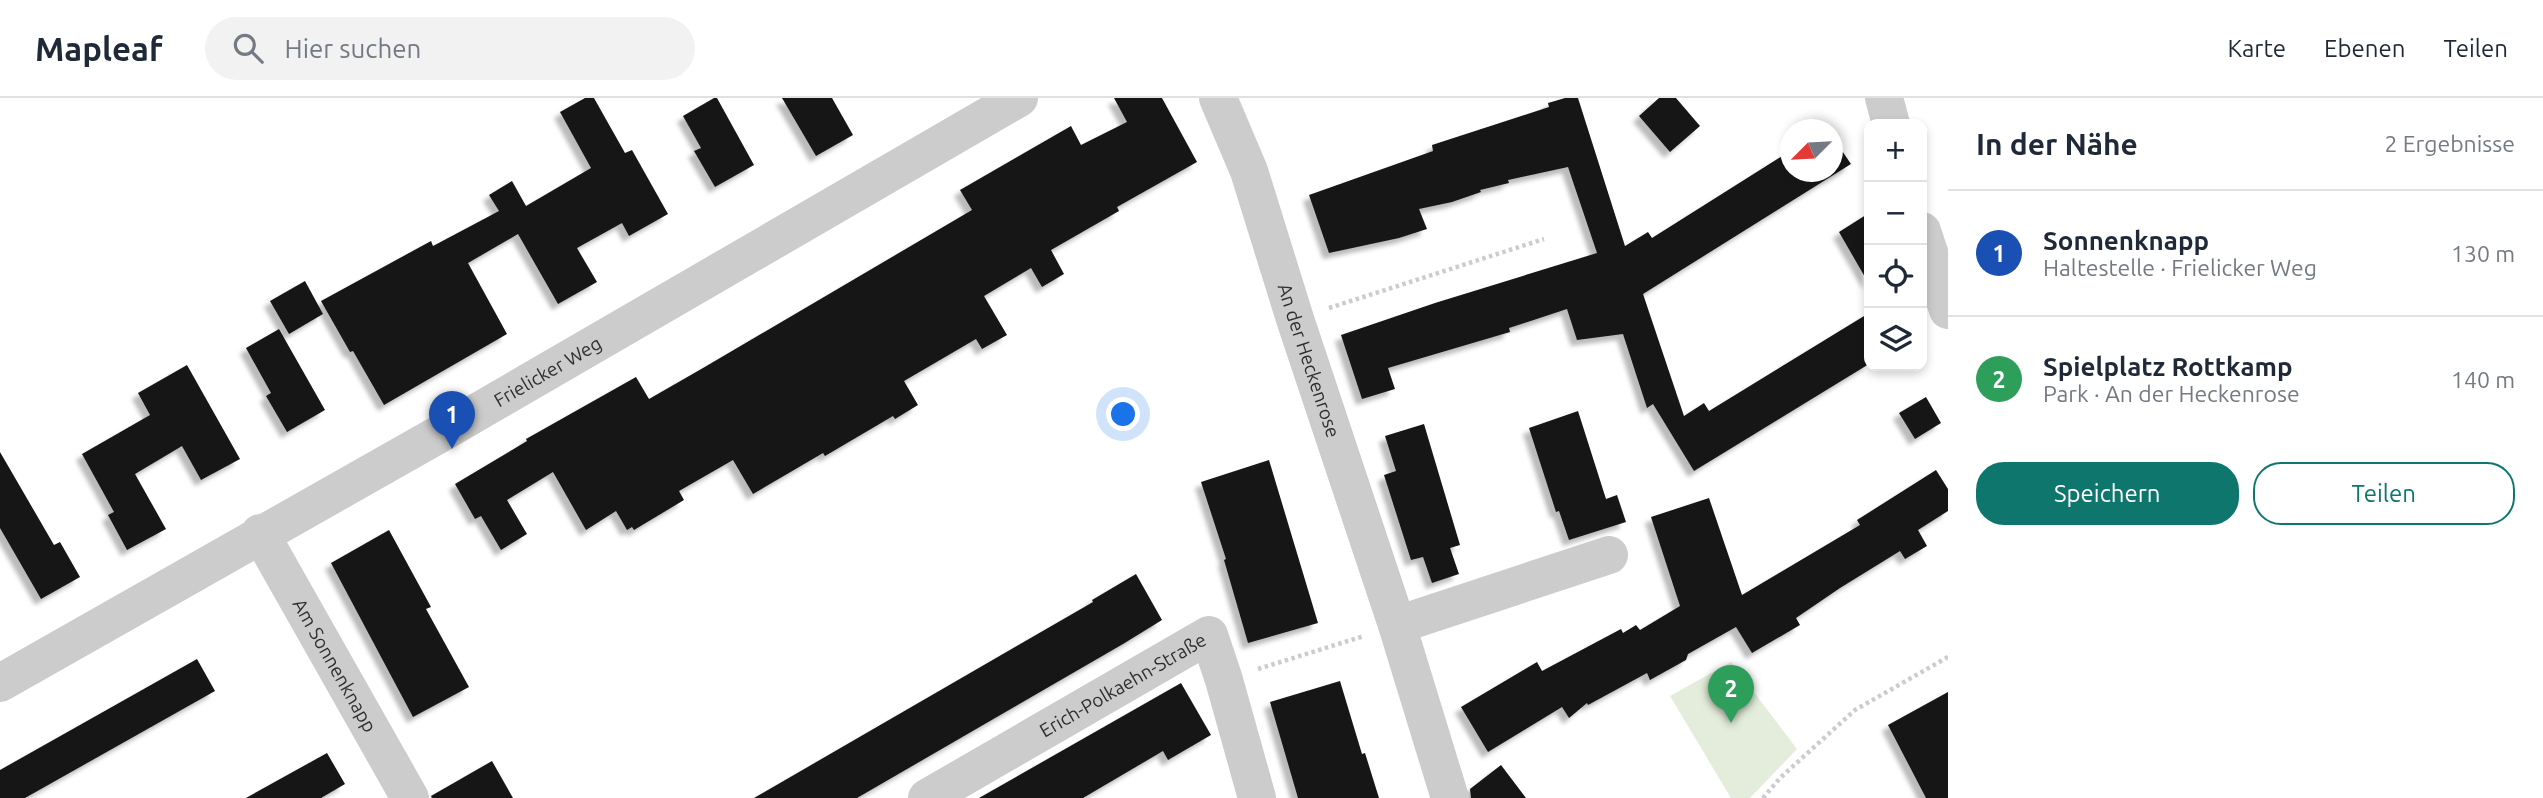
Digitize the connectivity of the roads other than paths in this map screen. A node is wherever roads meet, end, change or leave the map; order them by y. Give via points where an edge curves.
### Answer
1 (1019, 98) edge
2 (1218, 98) edge
3 (1884, 98) edge
4 (1890, 119) edge
5 (1927, 245) edge
6 (1948, 310) edge
7 (260, 533) junction
8 (1609, 555) dead end
9 (1397, 625) junction
10 (0, 682) edge
11 (410, 798) edge
12 (927, 798) edge
13 (1257, 798) edge
14 (1450, 798) edge

1 - 7 street, Frielicker Weg
2 - 9 street, An der Heckenrose via 1249,171
3 - 4 street
5 - 6 street
7 - 10 street, Frielicker Weg
7 - 11 street, Am Sonnenknapp
8 - 9 street
9 - 14 street, An der Heckenrose
12 - 13 street, Erich-Polkaehn-Straße via 1209,635

